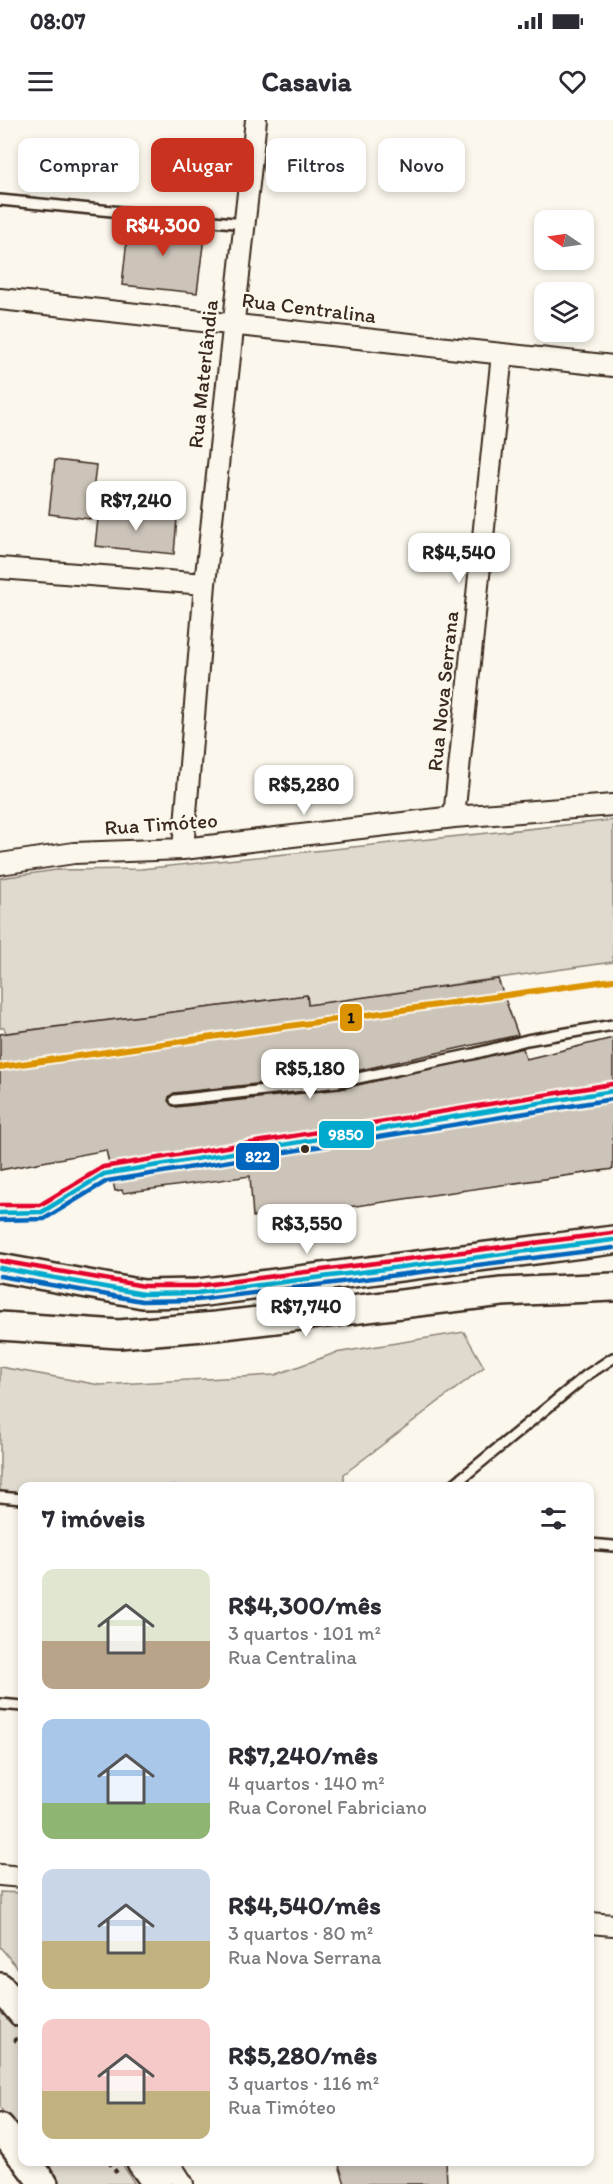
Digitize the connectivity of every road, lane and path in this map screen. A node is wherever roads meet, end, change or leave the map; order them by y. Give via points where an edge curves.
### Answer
1 (256, 120) edge
2 (0, 200) edge
3 (244, 224) junction
4 (0, 299) edge
5 (232, 323) junction
6 (502, 354) junction
7 (613, 366) edge
8 (0, 568) edge
9 (205, 584) junction
10 (613, 805) edge
11 (453, 817) junction
12 (183, 849) junction
13 (0, 864) edge
14 (613, 1024) edge
15 (175, 1100) dead end
16 (613, 1240) edge
17 (0, 1268) edge
18 (613, 1287) edge
19 (0, 1326) edge
20 (613, 1358) edge
21 (457, 1482) edge
22 (0, 1497) edge
23 (18, 1499) edge
24 (594, 1544) edge
25 (613, 1546) edge
26 (0, 1704) edge
27 (18, 1706) edge
28 (0, 1875) edge
29 (18, 1877) edge
30 (594, 1923) edge
31 (613, 1925) edge
32 (0, 1987) edge
33 (18, 2008) edge
34 (30, 2166) edge
35 (144, 2166) edge
36 (172, 2166) edge
37 (44, 2184) edge
38 (156, 2184) edge
39 (183, 2184) edge

1 - 3 street, Rua Materlândia
2 - 3 lane
3 - 5 street, Rua Materlândia
4 - 5 street, Rua Centralina
5 - 6 street, Rua Centralina
5 - 9 street, Rua Materlândia
6 - 7 street, Rua Centralina
6 - 11 street, Rua Nova Serrana
8 - 9 street
9 - 12 street, Rua Materlândia
10 - 11 street, Rua Timóteo
11 - 12 street, Rua Timóteo
12 - 13 street, Rua Timóteo via 74,853
14 - 15 lane via 339,1082
16 - 17 main road via 197,1293 144,1294
18 - 19 main road via 502,1292 119,1334
20 - 21 lane
22 - 23 lane
24 - 25 lane
26 - 27 lane
28 - 29 street
30 - 31 street
32 - 33 main road
34 - 37 main road
35 - 38 main road
36 - 39 street

